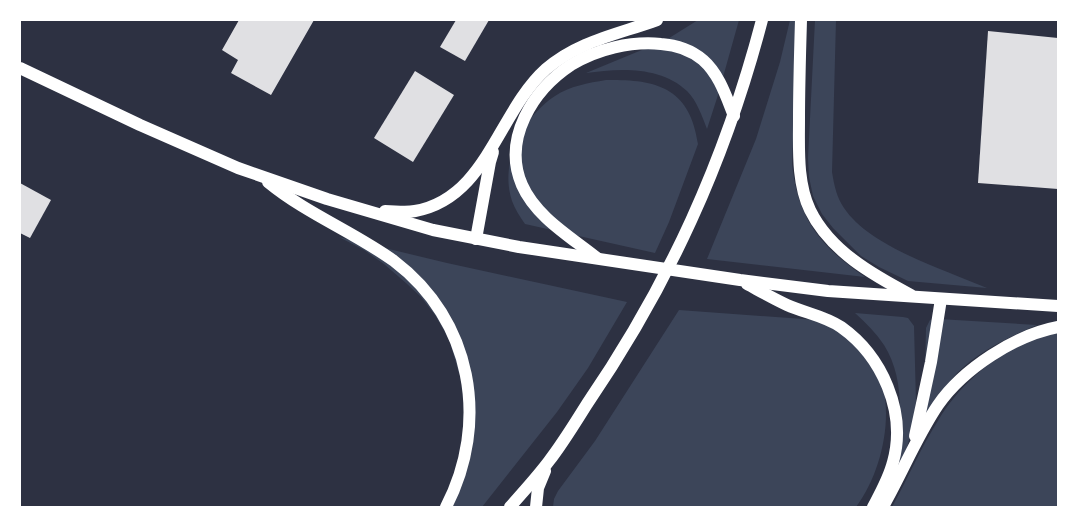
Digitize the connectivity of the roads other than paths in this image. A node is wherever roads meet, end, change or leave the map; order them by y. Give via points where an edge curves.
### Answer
1 (657, 20) edge
2 (762, 20) edge
3 (801, 20) edge
4 (20, 68) edge
5 (734, 116) junction
6 (498, 138) junction
7 (262, 178) junction
8 (367, 212) junction
9 (476, 239) junction
10 (599, 259) junction
11 (740, 280) junction
12 (916, 297) junction
13 (941, 299) junction
14 (1058, 306) edge
15 (1058, 327) edge
16 (910, 455) junction
17 (550, 460) junction
18 (446, 507) edge
19 (510, 507) edge
20 (536, 507) edge
21 (872, 507) edge
22 (882, 507) edge

1 - 6 main road via 589,42 548,68 527,88
2 - 5 main road
3 - 12 main road via 799,151 802,185 810,210 828,237 852,259 879,278
4 - 7 main road
5 - 10 main road via 718,79 704,61 687,49 666,44 632,44 601,51 570,66 544,88 519,131 517,170 528,195 543,214
5 - 17 main road via 694,215 638,324
6 - 8 main road via 472,177 446,200 413,211
6 - 9 main road via 490,162
7 - 8 main road
7 - 18 main road via 301,207 394,262 419,284 444,318 466,370 470,415 463,466
8 - 9 main road
9 - 10 main road
10 - 11 main road
11 - 12 main road
11 - 21 main road via 788,306 841,327 877,364 893,402 897,431 889,475
12 - 13 main road
13 - 14 main road
13 - 16 main road
15 - 16 main road via 1036,333 1003,349 964,376 939,404
16 - 22 main road
17 - 19 main road
17 - 20 main road via 538,488

